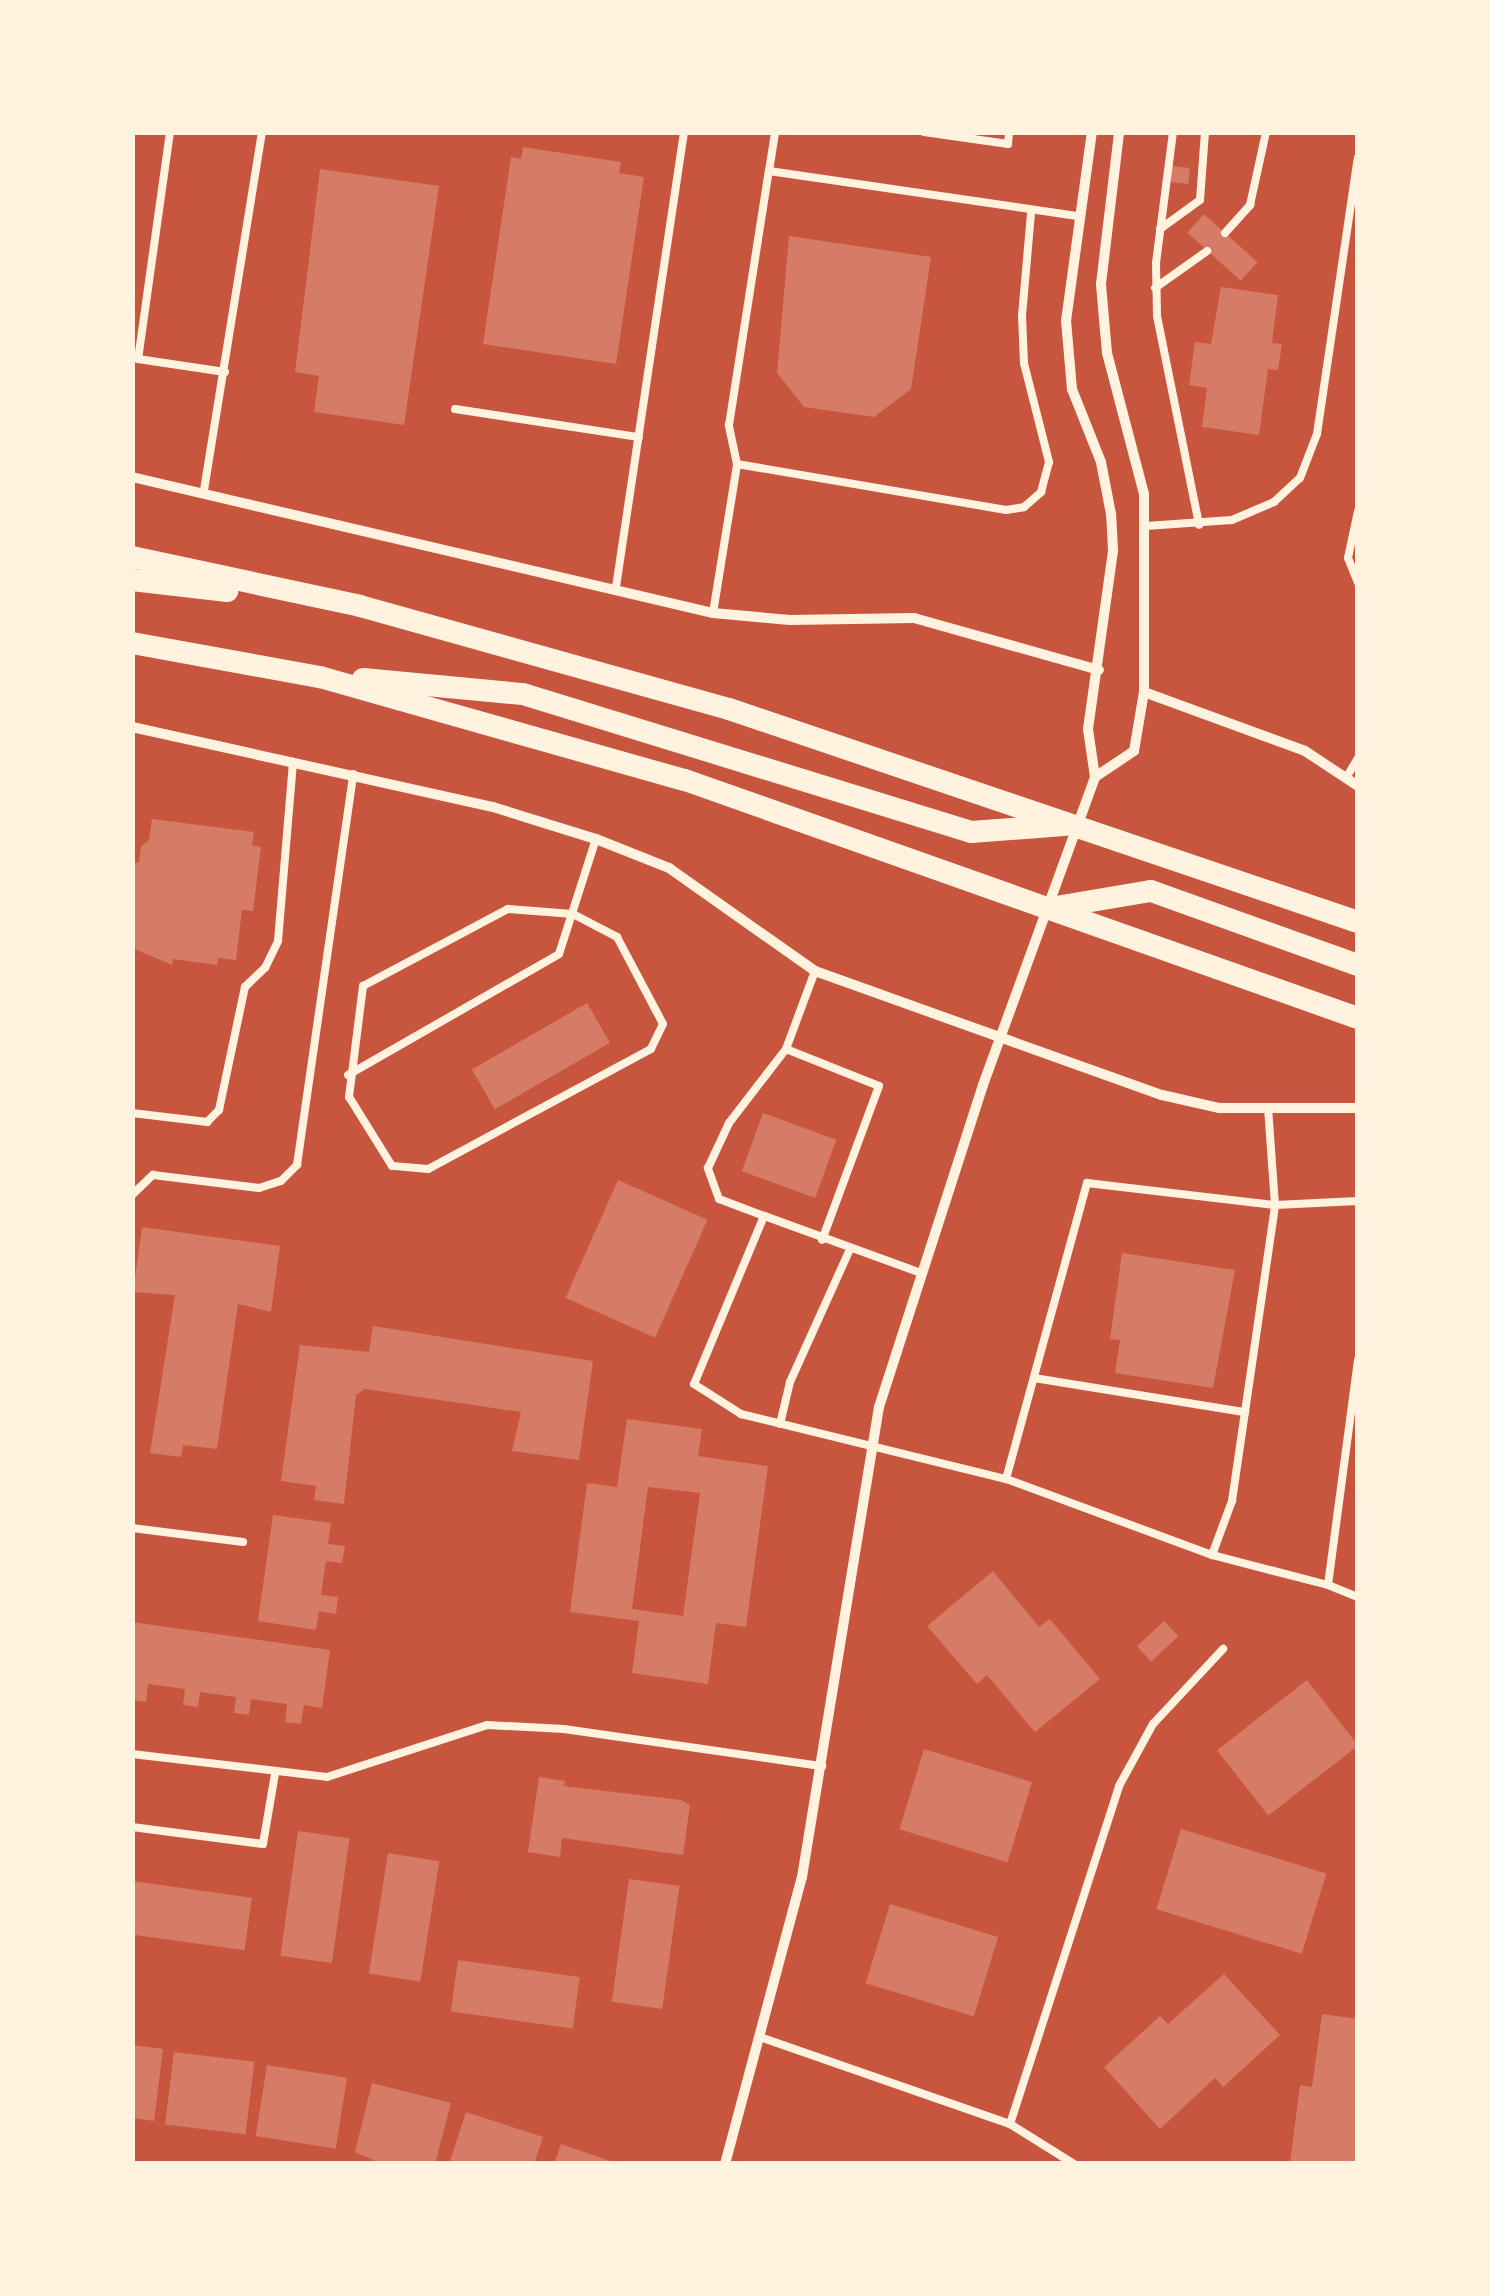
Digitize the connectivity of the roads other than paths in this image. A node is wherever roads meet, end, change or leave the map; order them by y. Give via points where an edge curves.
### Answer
1 (170, 132) edge
2 (262, 132) edge
3 (684, 132) edge
4 (775, 132) edge
5 (924, 132) edge
6 (1009, 132) edge
7 (1092, 132) edge
8 (1120, 132) edge
9 (1172, 132) edge
10 (1204, 132) edge
11 (1266, 132) edge
12 (1358, 158) edge
13 (769, 171) junction
14 (1031, 213) junction
15 (1079, 216) junction
16 (1160, 229) junction
17 (1225, 232) dead end
18 (1208, 252) dead end
19 (1156, 288) junction
20 (225, 372) junction
21 (456, 409) dead end
22 (639, 436) junction
23 (738, 464) junction
24 (132, 476) edge
25 (204, 490) junction
26 (1358, 512) edge
27 (1199, 525) junction
28 (1146, 526) junction
29 (132, 557) edge
30 (132, 580) edge
31 (1358, 583) edge
32 (616, 587) junction
33 (360, 606) junction
34 (712, 613) junction
35 (132, 643) edge
36 (1099, 670) junction
37 (320, 677) junction
38 (1144, 692) junction
39 (132, 727) edge
40 (1358, 758) edge
41 (293, 761) junction
42 (354, 774) junction
43 (1095, 777) junction
44 (1346, 778) junction
45 (1358, 786) edge
46 (1076, 824) junction
47 (596, 839) junction
48 (1044, 909) junction
49 (573, 914) junction
50 (1358, 922) edge
51 (1358, 965) edge
52 (815, 970) junction
53 (1358, 1018) edge
54 (1000, 1035) junction
55 (786, 1049) junction
56 (348, 1075) junction
57 (1268, 1108) junction
58 (1358, 1108) edge
59 (132, 1113) edge
60 (132, 1195) edge
61 (1358, 1201) edge
62 (1275, 1206) junction
63 (764, 1216) junction
64 (822, 1240) junction
65 (850, 1249) junction
66 (921, 1273) junction
67 (1358, 1360) edge
68 (1034, 1378) junction
69 (1244, 1412) junction
70 (780, 1424) junction
71 (873, 1450) junction
72 (1006, 1479) junction
73 (132, 1528) edge
74 (244, 1542) dead end
75 (1212, 1554) junction
76 (1328, 1585) junction
77 (1358, 1597) edge
78 (1222, 1648) dead end
79 (132, 1754) edge
80 (822, 1766) junction
81 (276, 1774) junction
82 (132, 1827) edge
83 (760, 2037) junction
84 (1010, 2124) junction
85 (725, 2164) edge
86 (1074, 2164) edge

1 - 20 lane via 138,359
2 - 20 lane
3 - 22 lane
4 - 13 lane
5 - 6 lane via 1008,144
7 - 15 street
8 - 28 street via 1101,284 1107,353
9 - 16 lane
10 - 16 lane via 1200,200
11 - 17 lane via 1250,205
12 - 27 lane via 1311,457 1274,502
13 - 14 lane
13 - 23 lane via 728,425
14 - 15 lane
14 - 23 lane via 1024,362 1049,462 1041,492 1024,507
15 - 36 street via 1068,354 1072,389 1101,462 1112,532
16 - 19 lane
18 - 19 lane
19 - 27 lane via 1162,357
20 - 25 lane
21 - 22 lane
22 - 32 lane
23 - 34 lane
24 - 25 street
25 - 32 street
26 - 31 lane via 1348,558
27 - 28 lane
28 - 38 street
29 - 33 main road
30 - 33 main road
32 - 34 street
33 - 46 main road via 728,710
34 - 36 street via 790,620 914,618
35 - 37 main road
36 - 43 street via 1088,729
37 - 46 main road via 523,694 971,832
37 - 48 main road via 685,780
38 - 43 street via 1134,751
38 - 44 street via 1305,751
39 - 41 street
40 - 44 lane
41 - 42 street
41 - 59 lane via 278,941 265,968 244,987 220,1110 206,1122
42 - 47 street
42 - 60 lane via 296,1165 281,1181 259,1188 153,1175
43 - 46 street
44 - 45 street
46 - 48 street
46 - 50 main road
47 - 49 lane
47 - 52 street via 669,868
48 - 51 main road via 1151,891
48 - 53 main road
48 - 54 street
49 - 56 lane via 558,954
49 - 56 lane via 508,908 363,986
49 - 56 lane via 617,937 663,1024 651,1049 428,1170 409,1172 392,1166 348,1097
52 - 54 street
52 - 55 lane
54 - 57 street via 1192,1104
54 - 66 street
55 - 63 lane via 728,1123 708,1168 719,1199
55 - 64 lane via 879,1086
57 - 58 street
57 - 62 lane
61 - 62 lane
62 - 68 lane via 1087,1183
62 - 69 lane
63 - 64 lane
63 - 70 lane via 694,1384 742,1414
64 - 65 lane
65 - 66 lane
65 - 70 lane via 790,1382
66 - 71 street via 879,1408
67 - 76 lane
68 - 69 lane
68 - 72 lane
69 - 75 lane via 1232,1501
70 - 71 lane
71 - 72 lane
71 - 80 street
72 - 75 lane
73 - 74 lane
75 - 76 lane
76 - 77 lane
78 - 84 lane via 1153,1724 1119,1786
79 - 81 lane
80 - 81 lane via 564,1729 487,1726 326,1777
80 - 83 street via 802,1877
81 - 82 lane via 263,1844
83 - 84 lane
83 - 85 street
84 - 86 lane

